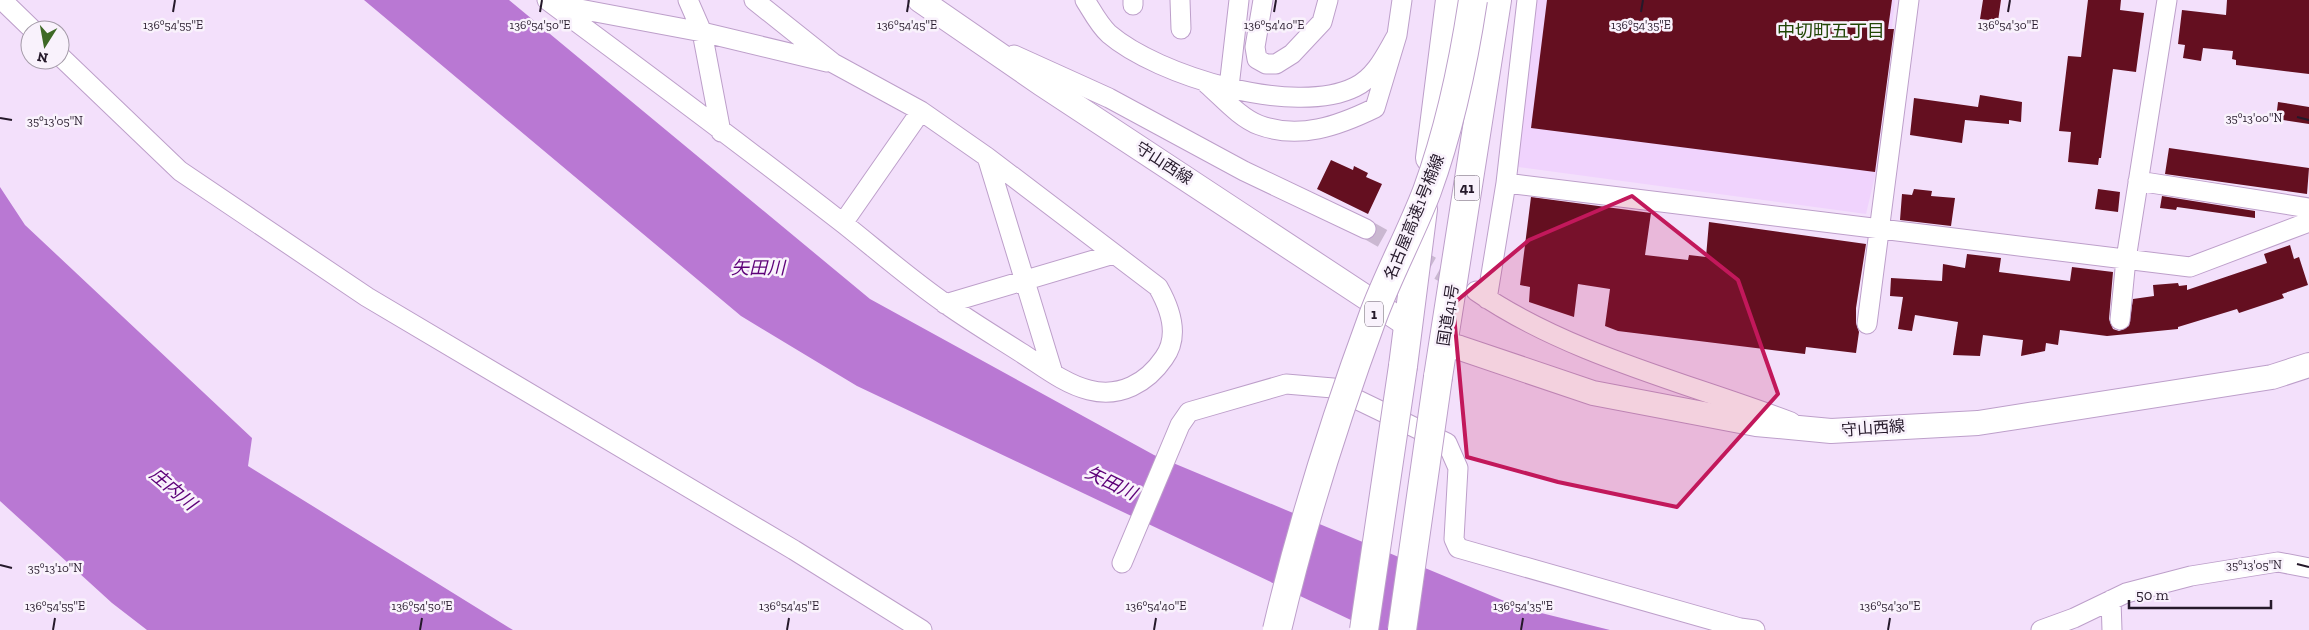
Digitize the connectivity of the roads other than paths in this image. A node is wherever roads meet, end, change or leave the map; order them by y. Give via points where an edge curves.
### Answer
1 (2, 0) edge
2 (688, 0) edge
3 (754, 0) edge
4 (920, 0) edge
5 (1085, 0) edge
6 (1180, 0) edge
7 (1239, 0) edge
8 (1263, 0) edge
9 (1328, 0) edge
10 (1402, 0) edge
11 (1450, 0) edge
12 (1473, 0) edge
13 (1484, 0) edge
14 (1497, 0) edge
15 (1527, 0) edge
16 (1909, 0) edge
17 (2166, 0) edge
18 (550, 2) edge
19 (23, 20) edge
20 (1181, 29) dead end
21 (702, 32) junction
22 (969, 35) junction
23 (1397, 35) junction
24 (833, 63) junction
25 (70, 66) edge
26 (1205, 82) junction
27 (1229, 87) junction
28 (921, 111) junction
29 (721, 132) junction
30 (987, 157) junction
31 (2138, 181) junction
32 (1506, 183) junction
33 (2309, 208) edge
34 (2309, 222) edge
35 (843, 223) junction
36 (1366, 229) tunnel mouth
37 (1879, 230) junction
38 (1114, 254) junction
39 (2126, 259) junction
40 (1026, 281) junction
41 (945, 304) junction
42 (2120, 320) dead end
43 (1867, 324) dead end
44 (1408, 325) junction
45 (1443, 344) junction
46 (2309, 355) edge
47 (2309, 364) edge
48 (1053, 373) junction
49 (2272, 377) junction
50 (1809, 429) junction
51 (1122, 563) dead end
52 (2309, 568) edge
53 (2111, 600) junction
54 (922, 630) edge
55 (1277, 630) edge
56 (1296, 630) edge
57 (1364, 630) edge
58 (1402, 630) edge
59 (1755, 630) edge
60 (2041, 630) edge
61 (2112, 630) edge

1 - 19 street
2 - 21 street
3 - 24 street
4 - 22 main road, 守山西線
5 - 26 street via 1108,33 1176,73
6 - 20 street
7 - 27 street
8 - 9 street via 1255,47 1257,59 1266,64 1276,64 1292,54 1322,22
10 - 23 street
11 - 44 highway
12 - 55 highway, 名古屋高速1号楠線 / 1, bridge via 1462,73 1447,135 1426,193 1374,313 1335,421 1309,505
13 - 56 highway, 名古屋高速1号楠線 / 1 via 1472,76 1456,139 1436,196 1384,318 1347,425
14 - 45 highway, 国道41号 / 41
15 - 32 street
16 - 37 street
17 - 31 street
18 - 21 street
18 - 29 street
21 - 24 street
21 - 29 street
22 - 36 street via 1109,98 1244,171
22 - 44 main road, 守山西線
23 - 26 street via 1374,108 1350,120 1300,133 1258,125
23 - 27 street via 1376,71 1356,87 1332,95 1302,99
24 - 28 street
25 - 54 street via 180,170 367,297 794,550
26 - 27 street
28 - 30 street
28 - 35 street
29 - 35 street
30 - 38 street
30 - 40 street
31 - 33 street
31 - 39 street
32 - 37 street
32 - 50 street via 1481,295 1563,339
34 - 39 street via 2190,267
35 - 41 street
37 - 39 street
37 - 43 street
38 - 40 street
38 - 48 street via 1158,288 1167,304 1172,324 1168,353 1148,378 1118,391 1088,390
39 - 42 street
40 - 41 street
40 - 48 street
41 - 48 street
44 - 57 highway, bridge
45 - 50 main road, 守山西線 via 1593,393 1756,424
45 - 58 highway, 国道41号 / 41, bridge
46 - 49 street
47 - 49 main road, 守山西線
49 - 50 main road, 守山西線 via 1978,423 1831,431
51 - 59 street via 1188,412 1286,384 1333,388 1447,443 1458,468 1454,538 1458,548
52 - 53 street via 2278,562 2191,576
53 - 60 street
53 - 61 street

